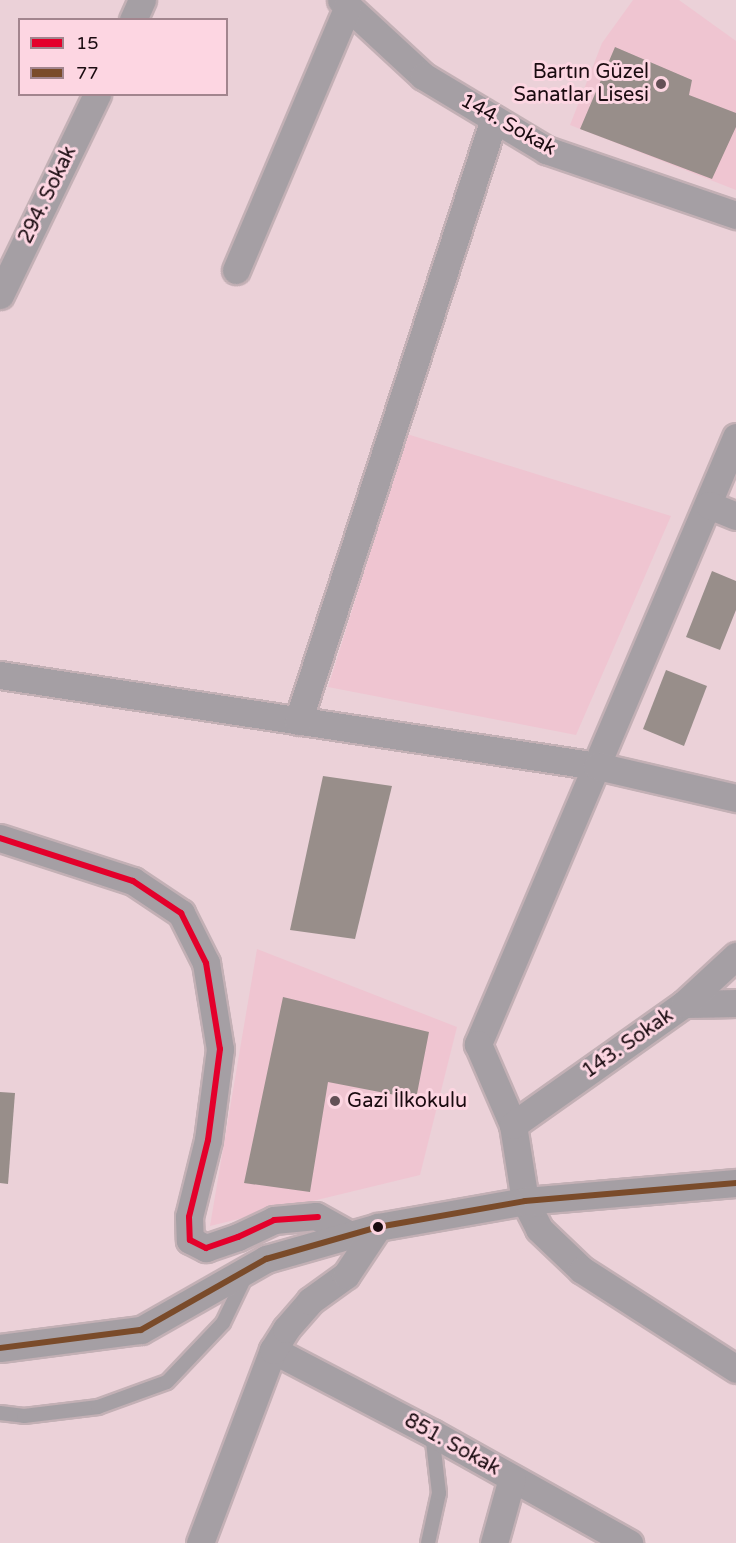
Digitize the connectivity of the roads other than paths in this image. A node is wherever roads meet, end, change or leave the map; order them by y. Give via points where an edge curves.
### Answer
1 (142, 0) edge
2 (344, 3) edge
3 (134, 18) edge
4 (96, 96) edge
5 (494, 118) junction
6 (736, 215) edge
7 (236, 270) dead end
8 (0, 294) edge
9 (736, 437) edge
10 (709, 506) junction
11 (736, 516) edge
12 (0, 675) edge
13 (298, 722) junction
14 (597, 766) junction
15 (736, 798) edge
16 (0, 838) edge
17 (736, 956) edge
18 (736, 1003) edge
19 (684, 1004) junction
20 (513, 1125) junction
21 (736, 1183) edge
22 (525, 1201) junction
23 (378, 1227) junction
24 (348, 1234) junction
25 (250, 1268) junction
26 (0, 1348) edge
27 (273, 1350) junction
28 (736, 1369) edge
29 (0, 1413) edge
30 (432, 1433) junction
31 (512, 1478) junction
32 (200, 1543) edge
33 (428, 1543) edge
34 (494, 1543) edge
35 (628, 1543) edge

1 - 3 street
2 - 5 street, 144. Sokak via 423,76
2 - 7 street
4 - 8 street, 294. Sokak
5 - 6 street, 144. Sokak via 546,150
5 - 13 street
9 - 10 street
10 - 11 street
10 - 14 street
12 - 13 street
13 - 14 street
14 - 15 street
14 - 20 street via 478,1044
16 - 24 street via 133,881 181,913 206,963 220,1049 208,1140 189,1217 190,1240 206,1248 274,1220 315,1216
17 - 19 street, 143. Sokak
18 - 19 street
19 - 20 street, 143. Sokak
20 - 22 street
21 - 22 street
22 - 23 street
22 - 28 street via 539,1229 582,1270
23 - 24 street
23 - 27 street via 345,1275 310,1301
24 - 25 street via 266,1259
25 - 26 street via 141,1330
25 - 29 lane via 224,1323 167,1382 98,1407 24,1416
27 - 30 street, 851. Sokak
27 - 32 street
30 - 31 street, 851. Sokak
30 - 33 lane via 438,1493
31 - 34 street
31 - 35 street, 851. Sokak

